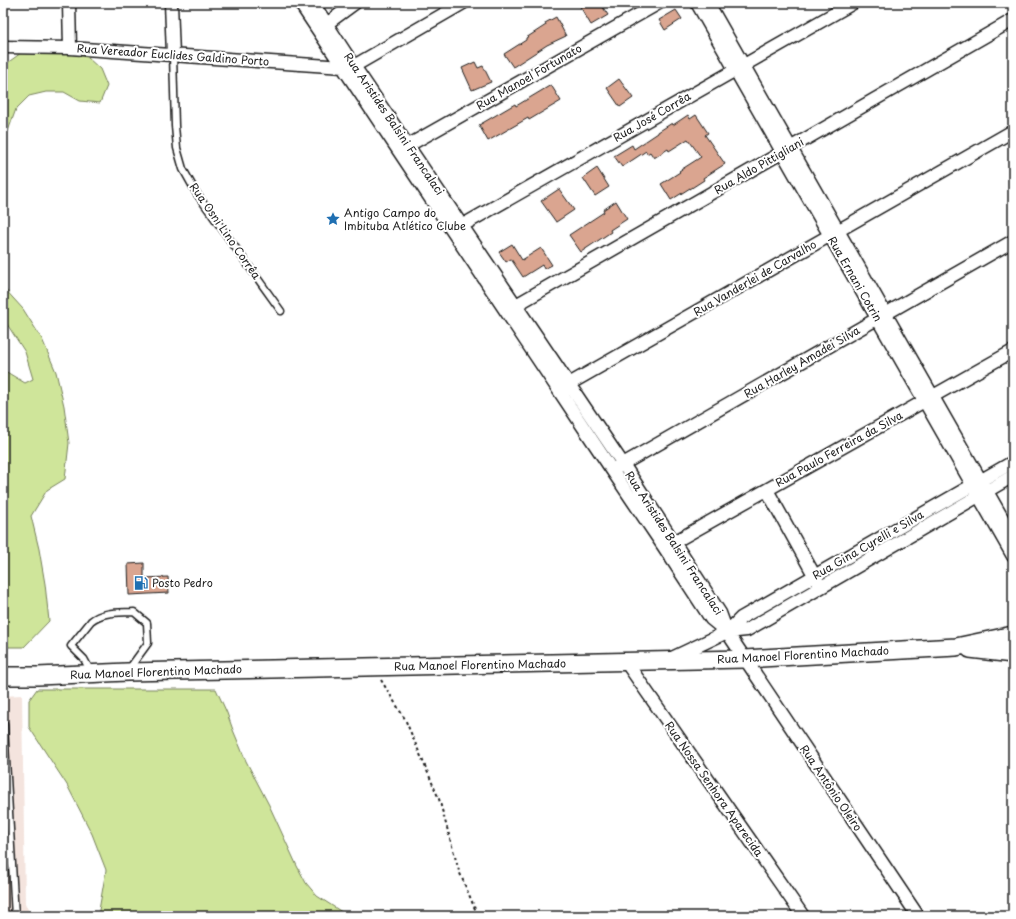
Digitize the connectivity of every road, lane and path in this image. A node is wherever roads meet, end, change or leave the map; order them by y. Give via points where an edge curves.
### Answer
1 (69, 3) edge
2 (171, 3) edge
3 (300, 3) edge
4 (313, 3) edge
5 (356, 3) edge
6 (463, 3) edge
7 (659, 3) edge
8 (696, 3) edge
9 (708, 3) edge
10 (853, 3) edge
11 (1013, 20) edge
12 (322, 27) junction
13 (3, 47) edge
14 (70, 48) junction
15 (173, 55) junction
16 (348, 67) junction
17 (739, 68) junction
18 (1013, 131) edge
19 (403, 148) junction
20 (786, 150) junction
21 (457, 228) junction
22 (834, 233) junction
23 (1013, 241) edge
24 (511, 308) junction
25 (281, 311) dead end
26 (881, 316) junction
27 (1013, 351) edge
28 (564, 387) junction
29 (928, 399) junction
30 (1013, 462) edge
31 (623, 464) junction
32 (612, 470) junction
33 (1013, 476) edge
34 (976, 483) junction
35 (767, 490) junction
36 (983, 494) junction
37 (1013, 537) edge
38 (669, 544) junction
39 (1013, 556) edge
40 (814, 576) junction
41 (821, 587) junction
42 (727, 632) junction
43 (1013, 635) edge
44 (956, 647) junction
45 (1013, 654) edge
46 (745, 659) junction
47 (666, 661) junction
48 (626, 662) junction
49 (373, 667) junction
50 (127, 672) junction
51 (92, 674) junction
52 (3, 676) edge
53 (3, 722) edge
54 (16, 916) edge
55 (478, 916) edge
56 (803, 916) edge
57 (918, 916) edge

1 - 14 street
2 - 15 street, Rua Osni Lino Corrêa
3 - 12 street, Rua Aristides Balsini Francalaci
4 - 12 street, Rua Aristides Balsini Francalaci
5 - 12 street
6 - 16 street
7 - 19 street, Rua Manoel Fortunato
8 - 17 street, Rua Ernani Cotrin
9 - 17 street, Rua Ernani Cotrin
10 - 17 street, Rua José Corrêa
11 - 20 street, Rua Aldo Pittigliani
12 - 16 street, Rua Aristides Balsini Francalaci
13 - 14 street, Rua Vereador Euclides Galdino Porto
14 - 15 street, Rua Vereador Euclides Galdino Porto
15 - 16 street, Rua Vereador Euclides Galdino Porto
15 - 25 lane, Rua Osni Lino Corrêa via 175,126 177,148 183,168 197,194
16 - 19 street, Rua Aristides Balsini Francalaci
17 - 20 street, Rua Ernani Cotrin
17 - 21 street, Rua José Corrêa
18 - 22 street, Rua Vanderlei de Carvalho
19 - 21 street, Rua Aristides Balsini Francalaci
20 - 22 street, Rua Ernani Cotrin
20 - 24 street, Rua Aldo Pittigliani
21 - 24 street, Rua Aristides Balsini Francalaci
22 - 26 street, Rua Ernani Cotrin
22 - 28 street, Rua Vanderlei de Carvalho
23 - 26 street, Rua Harley Amadei Silva
24 - 28 street, Rua Aristides Balsini Francalaci
26 - 29 street, Rua Ernani Cotrin
26 - 31 street, Rua Harley Amadei Silva
27 - 29 street, Rua Paulo Ferreira da Silva
28 - 31 street, Rua Aristides Balsini Francalaci
28 - 32 street, Rua Aristides Balsini Francalaci
29 - 34 street, Rua Ernani Cotrin
29 - 35 street, Rua Paulo Ferreira da Silva
30 - 34 street, Rua Gina Cyrelli e Silva
31 - 32 street, Rua Harley Amadei Silva
31 - 38 street, Rua Aristides Balsini Francalaci
32 - 38 street, Rua Aristides Balsini Francalaci
33 - 36 street, Rua Gina Cyrelli e Silva
34 - 36 street, Rua Ernani Cotrin
34 - 40 street, Rua Gina Cyrelli e Silva
35 - 38 street, Rua Paulo Ferreira da Silva
35 - 40 street
36 - 37 street, Rua Ernani Cotrin
36 - 39 street, Rua Ernani Cotrin
36 - 41 street, Rua Gina Cyrelli e Silva
38 - 42 street, Rua Aristides Balsini Francalaci via 711,619
40 - 41 street
40 - 42 street, Rua Gina Cyrelli e Silva via 741,618
41 - 42 street, Rua Gina Cyrelli e Silva via 747,630
42 - 46 street, Rua Aristides Balsini Francalaci
42 - 47 street, Rua Gina Cyrelli e Silva
43 - 44 main road, Rua Manoel Florentino Machado
44 - 45 main road, Rua Manoel Florentino Machado
44 - 46 main road, Rua Manoel Florentino Machado
46 - 47 main road, Rua Manoel Florentino Machado
46 - 57 street, Rua Antônio Oleiro
47 - 48 main road, Rua Manoel Florentino Machado
48 - 49 main road, Rua Manoel Florentino Machado
48 - 56 street, Rua Nossa Senhora Aparecida
49 - 50 main road, Rua Manoel Florentino Machado
49 - 55 path via 405,718 433,784 459,871
50 - 51 main road, Rua Manoel Florentino Machado
50 - 51 lane via 148,643 147,623 134,612 107,614 95,618 71,646 84,659
51 - 52 main road, Rua Manoel Florentino Machado
53 - 54 lane

